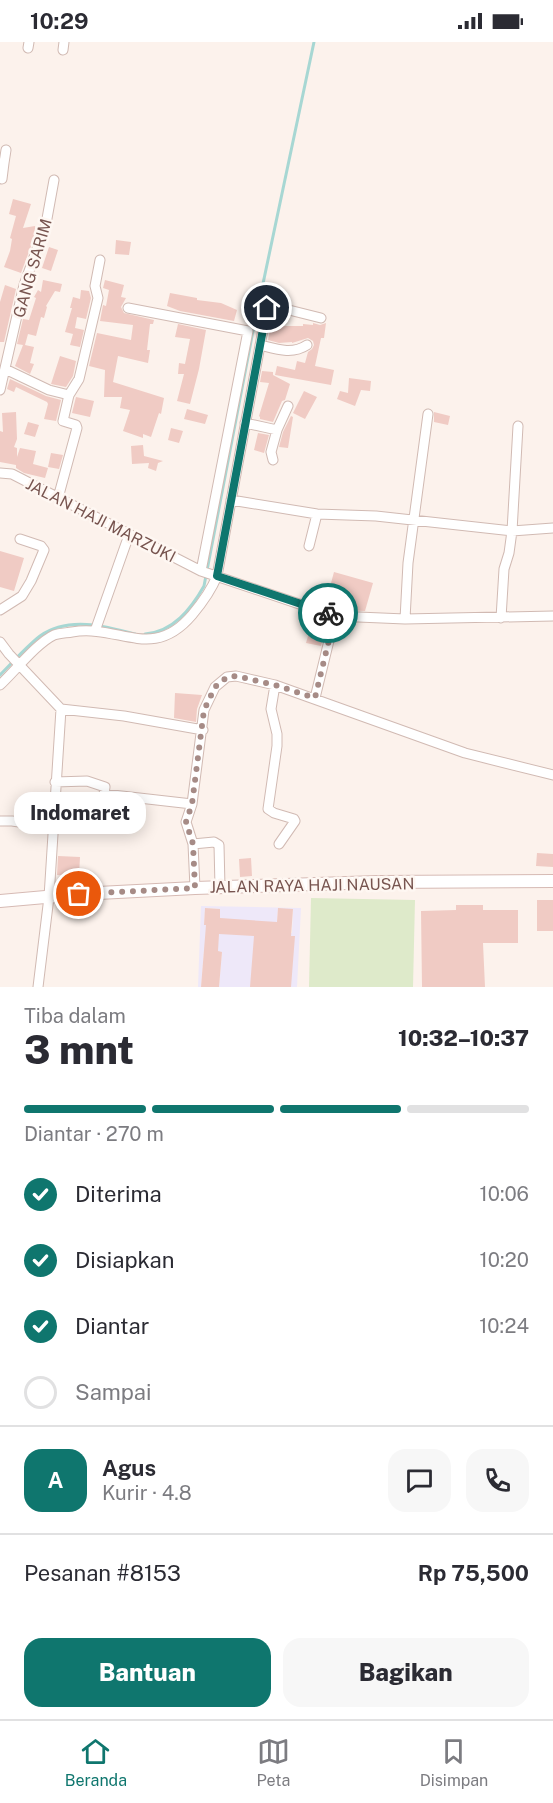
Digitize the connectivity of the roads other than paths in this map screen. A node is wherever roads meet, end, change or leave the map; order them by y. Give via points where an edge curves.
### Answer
1 (6, 150) dead end
2 (2, 163) edge
3 (2, 179) dead end
4 (54, 180) dead end
5 (100, 260) dead end
6 (128, 308) dead end
7 (321, 318) dead end
8 (260, 345) junction
9 (307, 345) dead end
10 (5, 369) junction
11 (0, 390) edge
12 (69, 395) junction
13 (288, 406) dead end
14 (428, 414) dead end
15 (245, 423) junction
16 (518, 426) dead end
17 (278, 430) junction
18 (273, 460) dead end
19 (0, 473) edge
20 (58, 498) junction
21 (231, 500) junction
22 (316, 514) junction
23 (414, 521) junction
24 (553, 528) edge
25 (512, 531) junction
26 (129, 535) junction
27 (20, 539) dead end
28 (309, 546) dead end
29 (201, 571) junction
30 (217, 576) junction
31 (0, 610) edge
32 (335, 615) junction
33 (553, 616) edge
34 (501, 618) junction
35 (405, 619) junction
36 (95, 631) junction
37 (0, 642) edge
38 (20, 666) junction
39 (0, 685) edge
40 (275, 685) junction
41 (315, 698) junction
42 (61, 709) junction
43 (203, 730) junction
44 (553, 775) edge
45 (55, 782) junction
46 (192, 804) junction
47 (0, 821) edge
48 (54, 827) junction
49 (193, 844) junction
50 (279, 844) dead end
51 (553, 881) edge
52 (220, 887) junction
53 (195, 888) junction
54 (49, 897) junction
55 (0, 901) edge
56 (38, 987) edge

1 - 2 street
2 - 3 street
4 - 10 street, GANG SARIM via 46,224 24,285
5 - 12 street via 94,286 98,295 96,309 79,379
6 - 29 street via 248,331
7 - 8 street via 268,307
8 - 9 street via 287,350
8 - 15 street
10 - 11 street, GANG SARIM
10 - 12 street
12 - 20 street via 63,421 77,428
13 - 17 street
14 - 23 street
15 - 17 street
15 - 21 street
16 - 25 street
17 - 18 street via 271,452
19 - 20 street, JALAN HAJI MARZUKI via 12,474
20 - 26 street, JALAN HAJI MARZUKI
21 - 22 street
21 - 30 street
22 - 23 street
22 - 28 street
23 - 25 street
23 - 35 street
24 - 25 street
25 - 34 street via 504,568
26 - 29 street, JALAN HAJI MARZUKI
26 - 36 street
27 - 31 street via 44,550 22,596
29 - 30 street, JALAN HAJI MARZUKI
30 - 32 street, JALAN HAJI MARZUKI
30 - 36 street via 213,588 187,621 168,636 140,639
32 - 35 street, JALAN HAJI MARZUKI
32 - 41 street
33 - 34 street, JALAN HAJI MARZUKI
34 - 35 street, JALAN HAJI MARZUKI
36 - 38 street via 56,634
37 - 38 street
38 - 39 street
38 - 42 street
40 - 41 street
40 - 43 street via 236,676 220,681 204,710
40 - 50 street via 272,709 277,746 268,809 296,821
41 - 44 street via 465,753
42 - 43 street
42 - 45 street
43 - 46 street
45 - 46 street via 87,781 105,787 104,794
45 - 48 street
46 - 49 street via 186,822
47 - 48 street
48 - 54 street
49 - 52 street via 214,842 219,846
49 - 53 street
51 - 52 street, JALAN RAYA HAJI NAUSAN
52 - 53 street, JALAN RAYA HAJI NAUSAN
53 - 54 street, JALAN RAYA HAJI NAUSAN
54 - 55 street, JALAN RAYA HAJI NAUSAN
54 - 56 street

